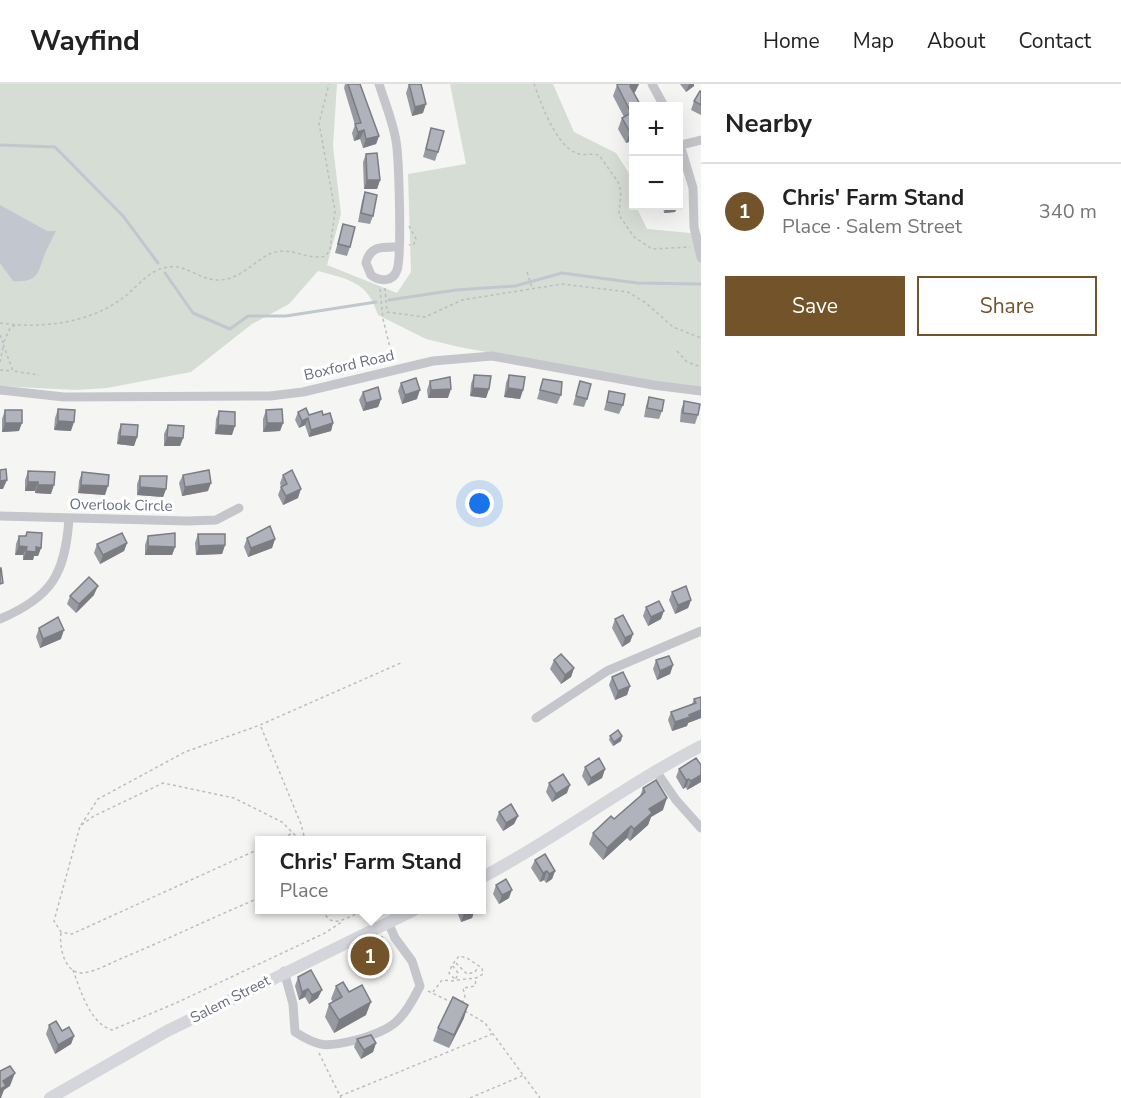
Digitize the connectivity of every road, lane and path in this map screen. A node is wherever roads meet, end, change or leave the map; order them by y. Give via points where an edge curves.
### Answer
1 (329, 84) edge
2 (379, 84) edge
3 (534, 84) edge
4 (652, 84) edge
5 (662, 102) edge
6 (701, 140) edge
7 (683, 141) edge
8 (683, 149) edge
9 (697, 185) edge
10 (414, 244) dead end
11 (401, 247) junction
12 (692, 247) dead end
13 (701, 258) edge
14 (527, 272) dead end
15 (382, 282) junction
16 (532, 289) junction
17 (0, 323) edge
18 (16, 325) junction
19 (0, 335) edge
20 (701, 338) edge
21 (3, 344) junction
22 (677, 351) dead end
23 (0, 362) edge
24 (701, 367) edge
25 (0, 370) edge
26 (396, 370) junction
27 (13, 371) junction
28 (39, 375) dead end
29 (0, 390) edge
30 (701, 391) edge
31 (239, 508) dead end
32 (0, 516) edge
33 (69, 519) junction
34 (0, 619) edge
35 (701, 631) edge
36 (403, 662) dead end
37 (536, 718) dead end
38 (260, 725) junction
39 (701, 746) edge
40 (656, 771) junction
41 (80, 826) junction
42 (701, 828) edge
43 (294, 832) junction
44 (286, 836) edge
45 (297, 836) edge
46 (304, 836) edge
47 (255, 851) edge
48 (486, 875) edge
49 (255, 899) edge
50 (326, 914) edge
51 (360, 914) edge
52 (371, 914) edge
53 (404, 914) edge
54 (343, 921) junction
55 (384, 924) junction
56 (61, 932) junction
57 (455, 962) junction
58 (452, 965) junction
59 (479, 966) junction
60 (73, 970) junction
61 (284, 971) junction
62 (476, 978) junction
63 (456, 979) junction
64 (420, 986) junction
65 (433, 993) junction
66 (459, 1007) junction
67 (493, 1034) junction
68 (315, 1044) junction
69 (525, 1074) junction
70 (340, 1097) edge
71 (541, 1097) edge
72 (50, 1098) edge
73 (470, 1098) edge

1 - 18 path via 319,123 335,211 326,256 314,258 294,250 271,253 252,268 220,280 207,279 184,268 165,267 143,279 111,307 94,314 61,322
2 - 11 street via 397,144
3 - 12 path via 564,143 576,154 599,155 614,173 621,191 619,215 634,237 652,249
4 - 5 street
6 - 7 street
8 - 9 street
9 - 13 street via 694,227
10 - 11 path
11 - 15 street via 397,271
11 - 15 street via 378,248 368,256 368,273
14 - 16 path
15 - 16 path via 387,312 425,317 462,300
15 - 26 path via 383,319
16 - 20 path via 562,284 628,292 673,327
17 - 18 path
18 - 21 path via 10,328
19 - 21 path
21 - 23 path
21 - 27 path
22 - 24 path via 687,362
25 - 27 path
26 - 29 street, Boxford Road via 270,396 64,397
26 - 30 street, Boxford Road via 433,361 492,356
27 - 28 path
31 - 33 street, Overlook Circle via 216,520
32 - 33 street, Overlook Circle
33 - 34 street via 67,551 51,587 32,603
35 - 37 street via 607,671
36 - 38 path
38 - 41 path via 193,748 118,787 98,799
38 - 46 path
39 - 40 main road
40 - 42 street
40 - 48 main road
41 - 43 path via 163,783 234,798
41 - 56 path via 54,921
43 - 44 path
43 - 45 path
47 - 56 path via 72,934
49 - 60 path via 93,970
50 - 54 path via 333,921
51 - 54 path
52 - 55 path
53 - 55 main road, Salem Street
54 - 60 path via 325,933 112,1030 100,1025
55 - 61 main road, Salem Street
55 - 64 street via 412,961
56 - 60 path via 62,956
57 - 58 path
57 - 59 path via 462,957
57 - 59 path via 467,974
58 - 63 path via 458,974
58 - 63 path via 449,973
59 - 62 path via 484,969 483,974
61 - 68 street via 295,1032
61 - 72 main road, Salem Street via 140,1045
62 - 63 path
62 - 66 path via 475,986 462,989 465,998
63 - 65 path via 442,980
64 - 65 path
64 - 68 street via 402,1017 384,1032 330,1047
65 - 66 path
66 - 67 path via 485,1023
67 - 69 path
67 - 70 path
68 - 70 path
69 - 71 path
69 - 73 path

